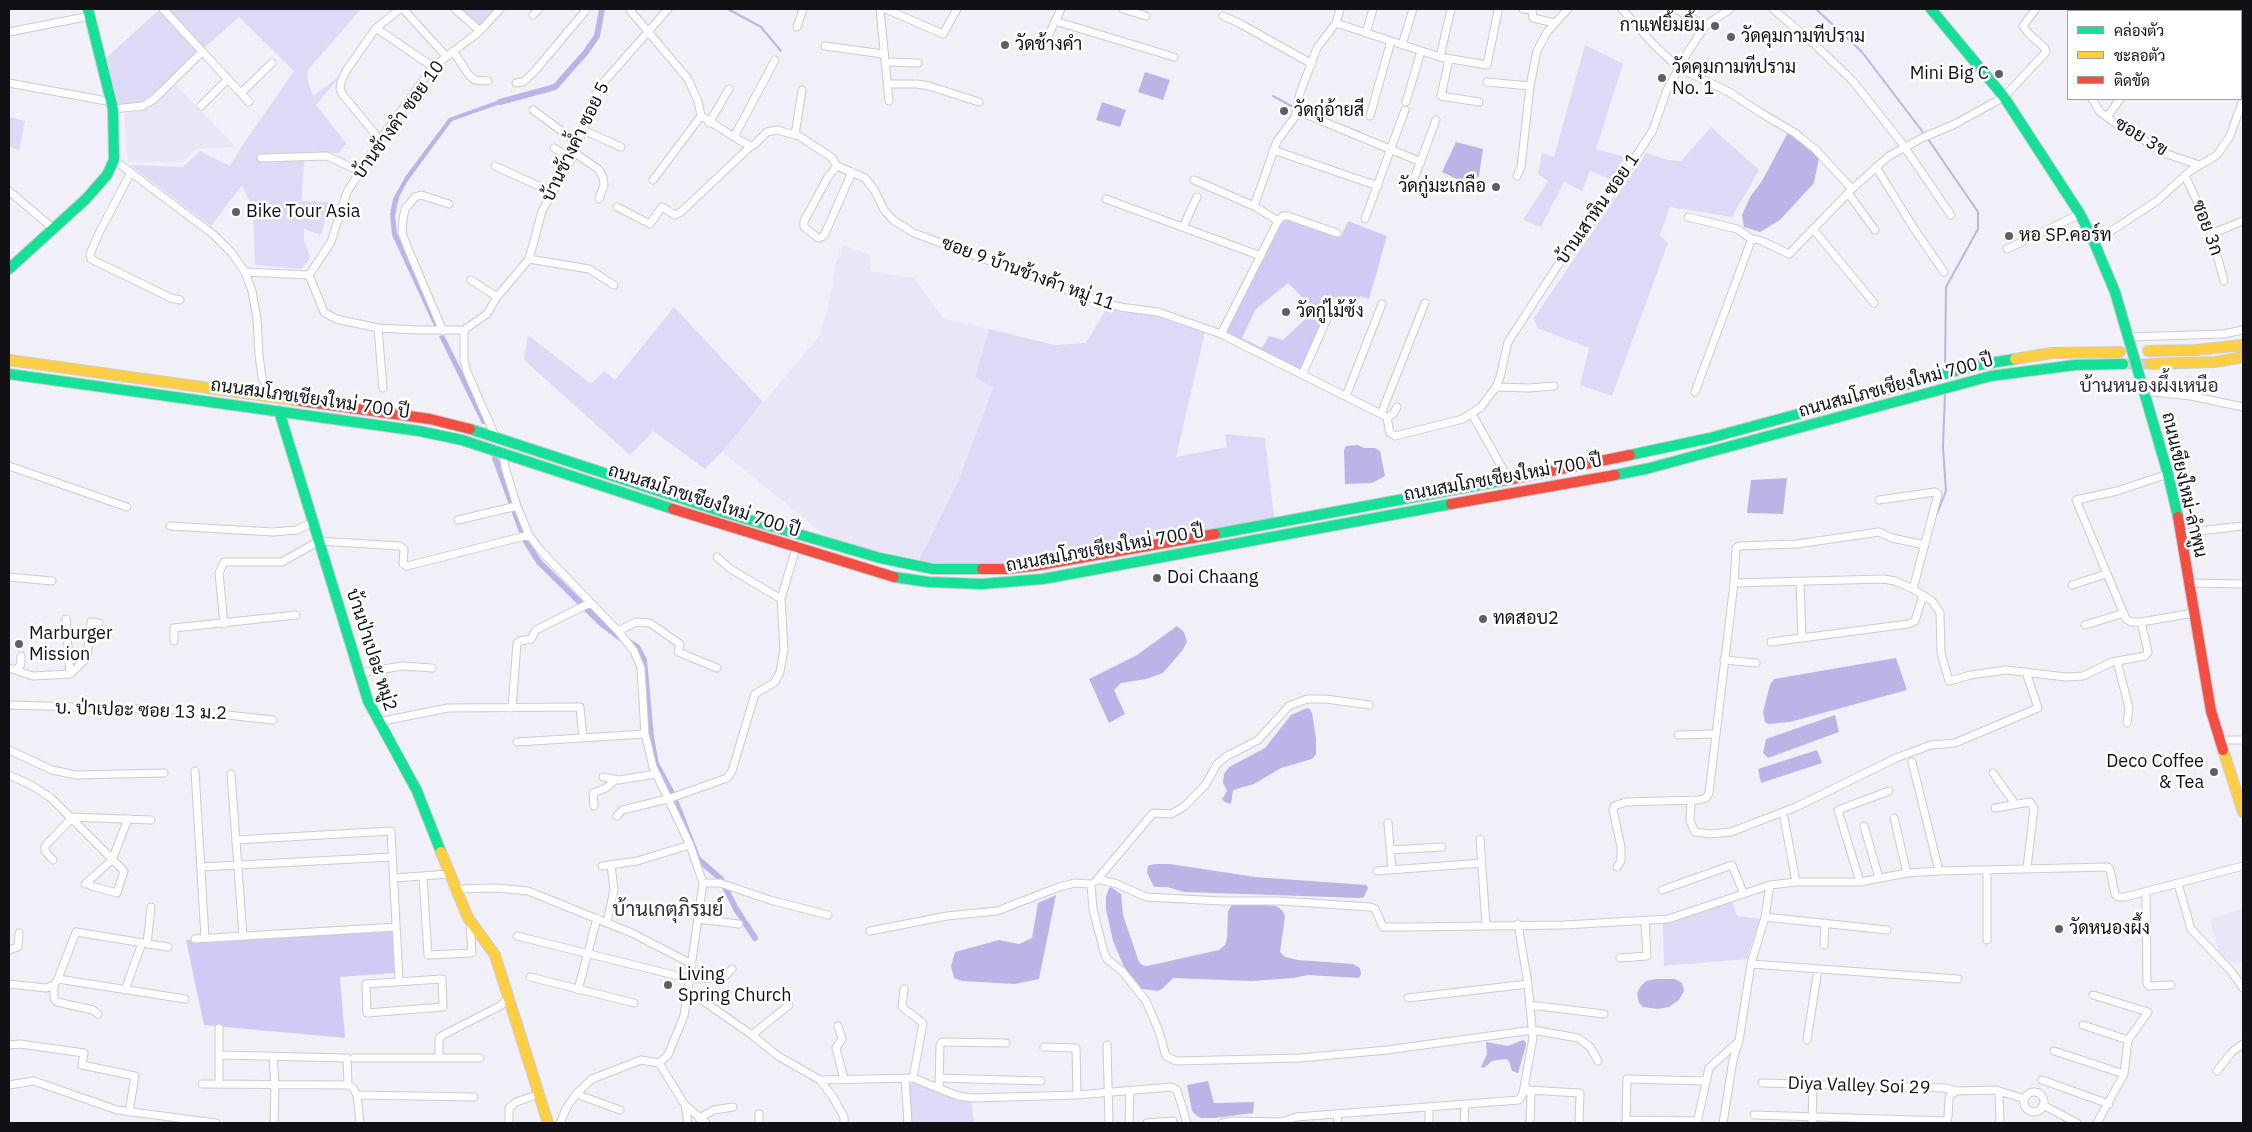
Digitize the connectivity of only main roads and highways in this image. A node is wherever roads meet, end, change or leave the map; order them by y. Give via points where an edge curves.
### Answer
1 (1931, 9) edge
2 (89, 12) edge
3 (9, 270) edge
4 (2243, 345) edge
5 (2148, 351) tunnel mouth
6 (2120, 352) tunnel mouth
7 (2243, 357) edge
8 (9, 360) edge
9 (2123, 364) tunnel mouth
10 (2151, 364) tunnel mouth
11 (9, 374) edge
12 (279, 411) junction
13 (2243, 812) edge
14 (548, 1123) edge

1 - 13 main road, ถนนเชียงใหม่-ลำพูน via 2004,97 2080,214 2115,292 2168,474 2211,711
2 - 3 main road via 113,106 114,160 98,187
4 - 5 main road
6 - 8 main road, ถนนสมโภชเชียงใหม่ 700 ปี via 2052,353 1978,365 1710,438 1509,480 1040,565 933,569 880,558 726,512 495,436 430,419
7 - 10 main road via 2215,362
9 - 12 main road, ถนนสมโภชเชียงใหม่ 700 ปี via 2075,365 1991,376 1646,469 1043,579 1001,583 928,582 890,576 462,440
11 - 12 main road, ถนนสมโภชเชียงใหม่ 700 ปี
12 - 14 main road, บ้านป่าเปอะ หมู่2 via 360,674 378,722 417,792 470,920 495,955

